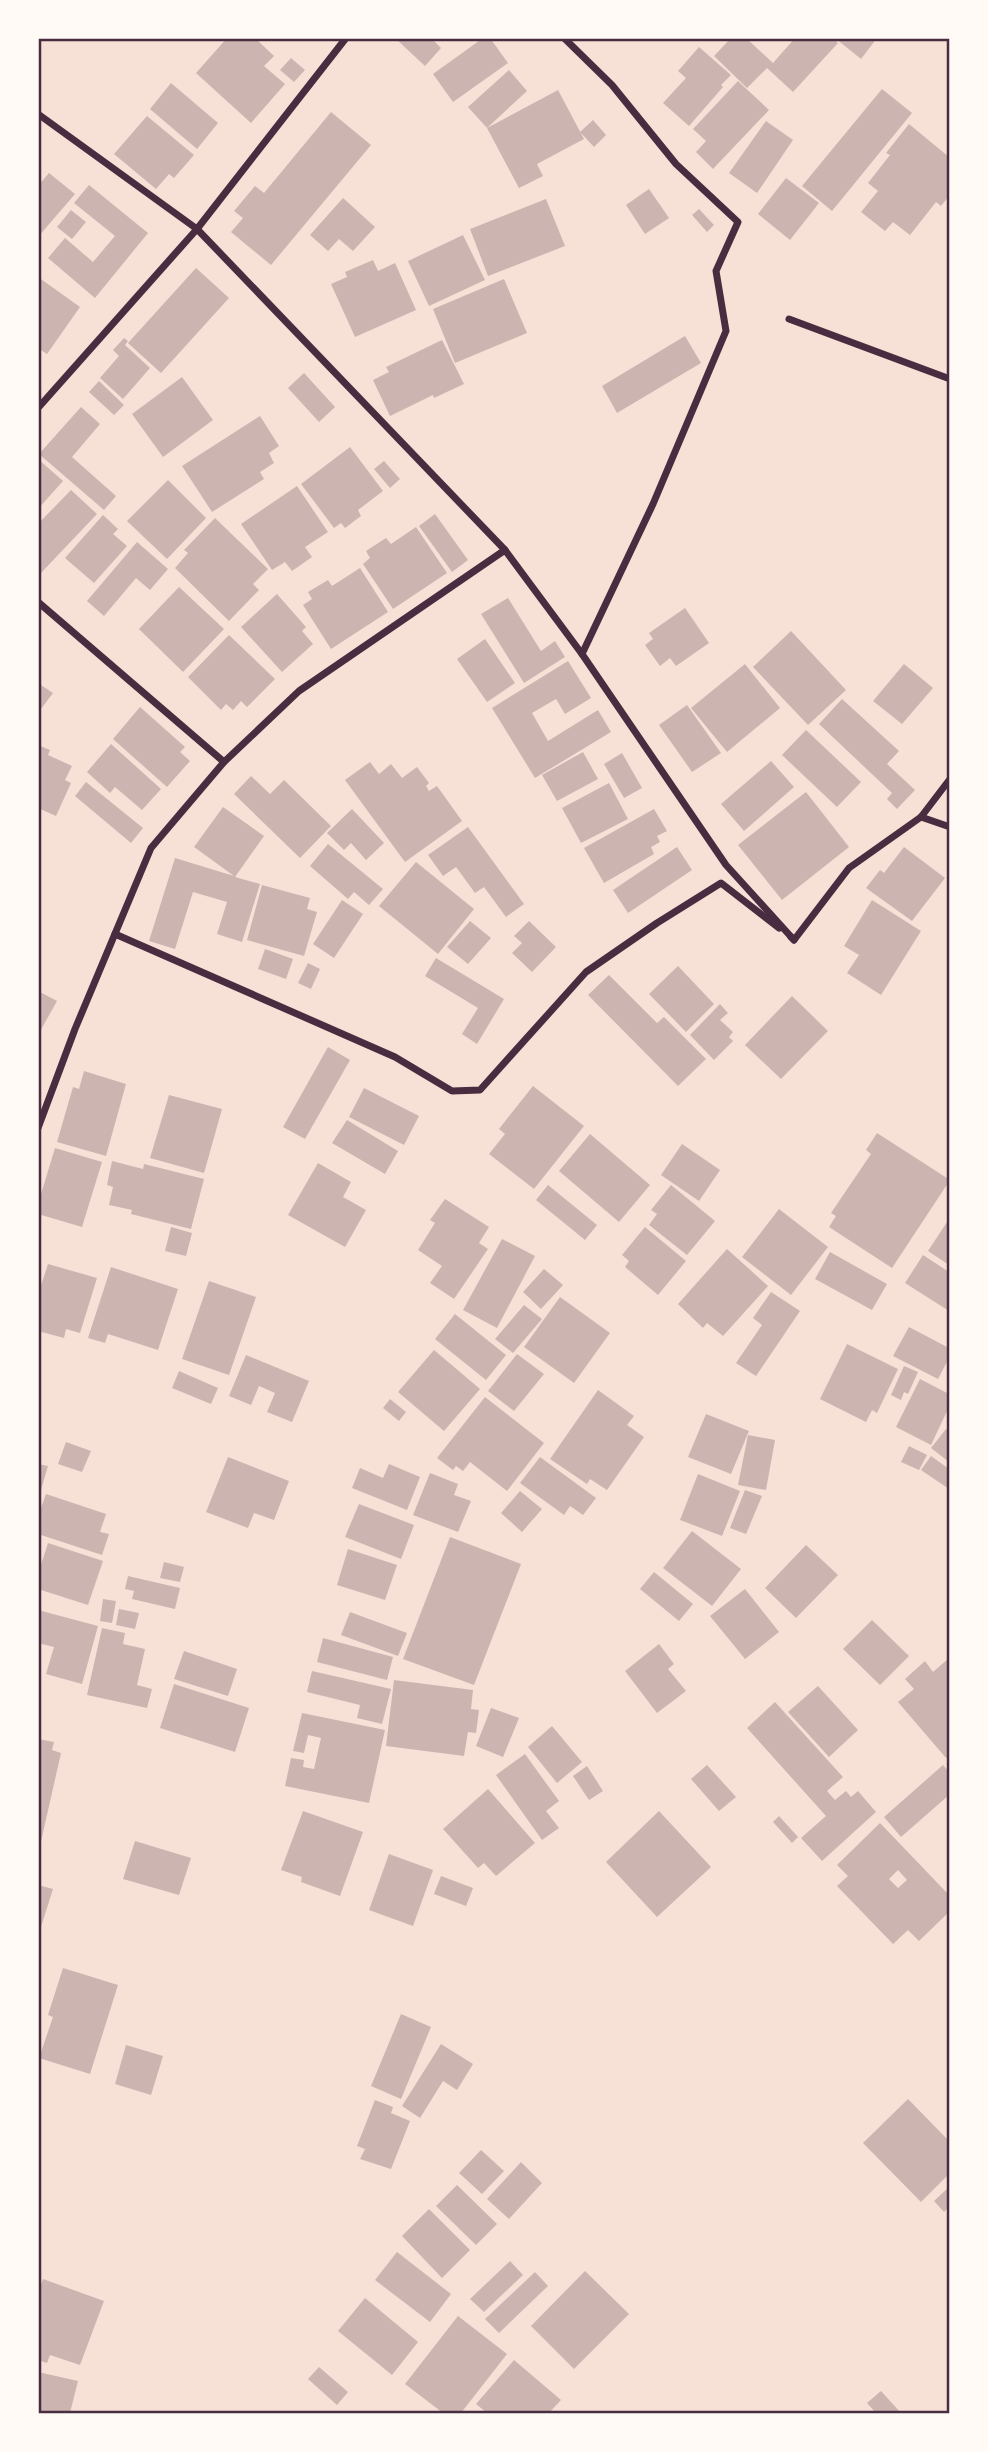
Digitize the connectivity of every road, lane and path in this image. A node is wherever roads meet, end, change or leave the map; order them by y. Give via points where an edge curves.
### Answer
1 (346, 38) edge
2 (564, 38) edge
3 (38, 114) edge
4 (197, 229) junction
5 (789, 319) dead end
6 (950, 379) edge
7 (38, 408) edge
8 (505, 550) junction
9 (38, 602) edge
10 (582, 654) junction
11 (224, 762) junction
12 (950, 779) edge
13 (920, 817) junction
14 (950, 827) edge
15 (115, 934) junction
16 (794, 940) junction
17 (38, 1128) edge

1 - 4 street
2 - 10 street via 612,85 676,164 738,222 716,271 726,331 653,504
3 - 4 street
4 - 7 street
4 - 8 street
5 - 6 street
8 - 10 street
8 - 11 street via 299,691
9 - 11 street
10 - 16 street via 726,864
11 - 15 street via 151,848
12 - 13 street
13 - 14 street
13 - 16 street via 849,868
15 - 16 street via 395,1057 452,1091 480,1090 586,972 721,883
15 - 17 street

